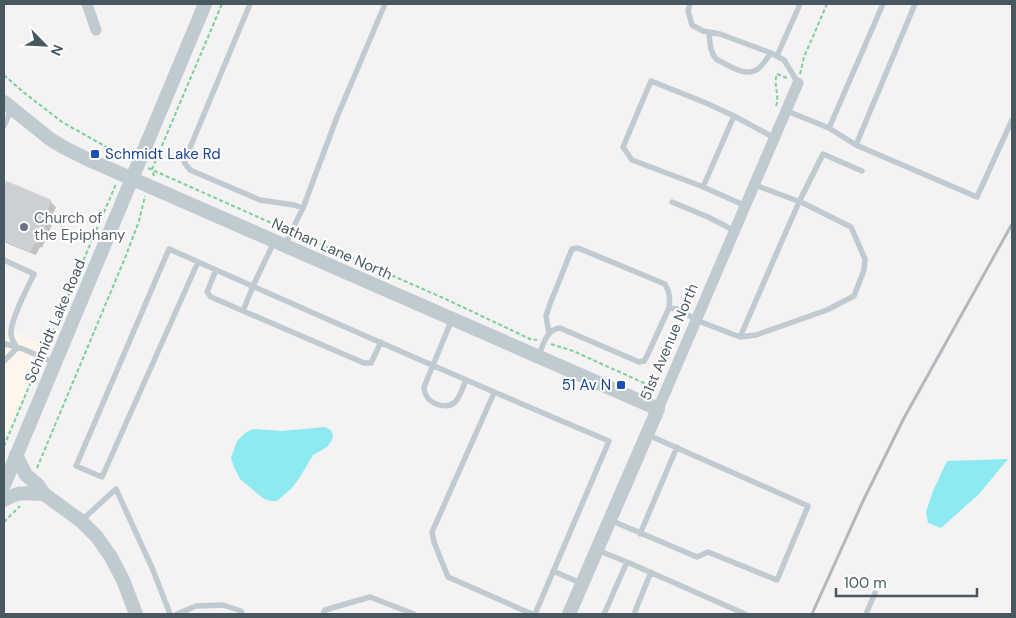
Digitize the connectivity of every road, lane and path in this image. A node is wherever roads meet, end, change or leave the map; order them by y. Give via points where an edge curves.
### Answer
1 (87, 4) edge
2 (205, 4) edge
3 (222, 4) edge
4 (250, 4) edge
5 (385, 4) edge
6 (690, 4) edge
7 (800, 4) edge
8 (827, 4) edge
9 (883, 4) edge
10 (915, 4) edge
11 (96, 30) dead end
12 (709, 33) junction
13 (771, 53) junction
14 (777, 56) junction
15 (4, 75) edge
16 (798, 83) junction
17 (8, 105) edge
18 (787, 111) junction
19 (734, 116) junction
20 (1012, 120) edge
21 (4, 126) edge
22 (829, 128) junction
23 (775, 138) junction
24 (856, 146) junction
25 (138, 164) junction
26 (152, 169) junction
27 (862, 171) dead end
28 (126, 177) junction
29 (755, 185) junction
30 (150, 187) junction
31 (703, 187) junction
32 (672, 202) dead end
33 (799, 202) junction
34 (746, 206) junction
35 (302, 208) junction
36 (735, 230) junction
37 (290, 232) junction
38 (279, 244) junction
39 (4, 260) edge
40 (198, 262) junction
41 (216, 270) junction
42 (253, 286) junction
43 (669, 308) junction
44 (243, 311) junction
45 (452, 319) junction
46 (696, 320) junction
47 (549, 333) junction
48 (740, 337) junction
49 (381, 342) junction
50 (545, 342) junction
51 (4, 345) edge
52 (17, 348) junction
53 (42, 357) junction
54 (538, 357) junction
55 (4, 361) edge
56 (55, 363) junction
57 (434, 366) junction
58 (466, 380) junction
59 (494, 393) junction
60 (664, 396) junction
61 (658, 409) junction
62 (646, 434) junction
63 (4, 446) edge
64 (677, 447) junction
65 (16, 455) junction
66 (4, 485) edge
67 (28, 486) junction
68 (4, 500) edge
69 (610, 520) junction
70 (81, 521) junction
71 (4, 522) edge
72 (640, 534) junction
73 (597, 550) junction
74 (627, 562) junction
75 (553, 571) junction
76 (651, 572) junction
77 (582, 584) junction
78 (875, 594) dead end
79 (136, 614) edge
80 (170, 614) edge
81 (177, 614) edge
82 (242, 614) edge
83 (323, 614) edge
84 (414, 614) edge
85 (533, 614) edge
86 (569, 614) edge
87 (604, 614) edge
88 (634, 614) edge
89 (745, 614) edge
90 (866, 614) edge

1 - 11 street
2 - 25 street, Schmidt Lake Road
3 - 26 path
4 - 35 lane via 184,162 190,170 260,200
5 - 35 lane
6 - 12 lane via 688,11 692,25
7 - 14 lane
8 - 16 path via 804,57
9 - 22 lane
10 - 24 lane
12 - 13 lane
12 - 13 lane via 713,56 740,71 756,71
13 - 14 lane
14 - 16 lane via 784,60
15 - 25 path via 62,122
16 - 18 street, 51st Avenue North
17 - 21 lane
17 - 28 street, Nathan Lane North via 63,147
18 - 22 lane
18 - 23 street, 51st Avenue North
19 - 23 lane
19 - 31 lane
19 - 31 lane via 651,81 624,147 632,160
20 - 24 lane via 977,197
22 - 24 lane
23 - 29 street, 51st Avenue North
25 - 26 path
25 - 28 street, Schmidt Lake Road
26 - 30 path via 154,176
26 - 37 path
27 - 33 lane via 823,154
28 - 30 street, Nathan Lane North
28 - 53 path
28 - 56 street, Schmidt Lake Road
29 - 33 lane
29 - 34 street, 51st Avenue North
30 - 38 street, Nathan Lane North
30 - 67 path via 125,258
31 - 34 lane
32 - 36 lane
33 - 48 lane
33 - 48 lane via 851,227 865,259 854,296 827,310 756,335
34 - 36 street, 51st Avenue North
35 - 37 lane
36 - 46 street, 51st Avenue North
37 - 38 lane
37 - 50 path via 530,339
38 - 42 lane
38 - 45 street, Nathan Lane North
39 - 52 lane via 34,274 11,329
40 - 40 lane via 102,477 76,466 168,249
40 - 41 lane
41 - 42 lane
41 - 44 lane via 207,292 211,297
42 - 44 lane
42 - 49 lane
43 - 46 lane via 678,309
43 - 47 lane via 644,361 639,362 560,328
43 - 47 lane via 670,298 665,284 578,248 572,250 550,304 546,316
44 - 49 lane via 364,363 371,363
45 - 54 street, Nathan Lane North
45 - 57 lane
46 - 48 lane
46 - 60 street, 51st Avenue North
47 - 50 lane
49 - 57 lane
50 - 54 lane
50 - 60 path via 644,383
51 - 52 lane
52 - 53 lane
52 - 55 lane
53 - 56 lane
53 - 63 path
54 - 61 street, Nathan Lane North
56 - 65 street, Schmidt Lake Road
57 - 58 lane
57 - 58 lane via 424,387 430,401 452,405
58 - 59 lane
59 - 75 lane via 609,441
59 - 85 lane via 432,532 448,577
60 - 61 street, 51st Avenue North
61 - 62 street, 51st Avenue North
62 - 64 lane
62 - 69 street, 51st Avenue North
64 - 72 lane
64 - 72 lane via 808,506 777,580 708,552 697,557
65 - 66 street, Schmidt Lake Road
65 - 67 street
67 - 68 street
67 - 70 street via 35,494 44,494
67 - 71 path via 20,506
69 - 72 lane
69 - 73 street, 51st Avenue North
70 - 79 street via 111,557
70 - 80 lane via 116,489
73 - 74 lane
73 - 77 street, 51st Avenue North
74 - 76 lane
74 - 87 lane
75 - 77 lane
75 - 85 lane
76 - 88 lane
76 - 89 lane
77 - 86 street, 51st Avenue North
78 - 90 lane
81 - 82 lane via 196,606 223,605
83 - 84 lane via 325,610 370,597

